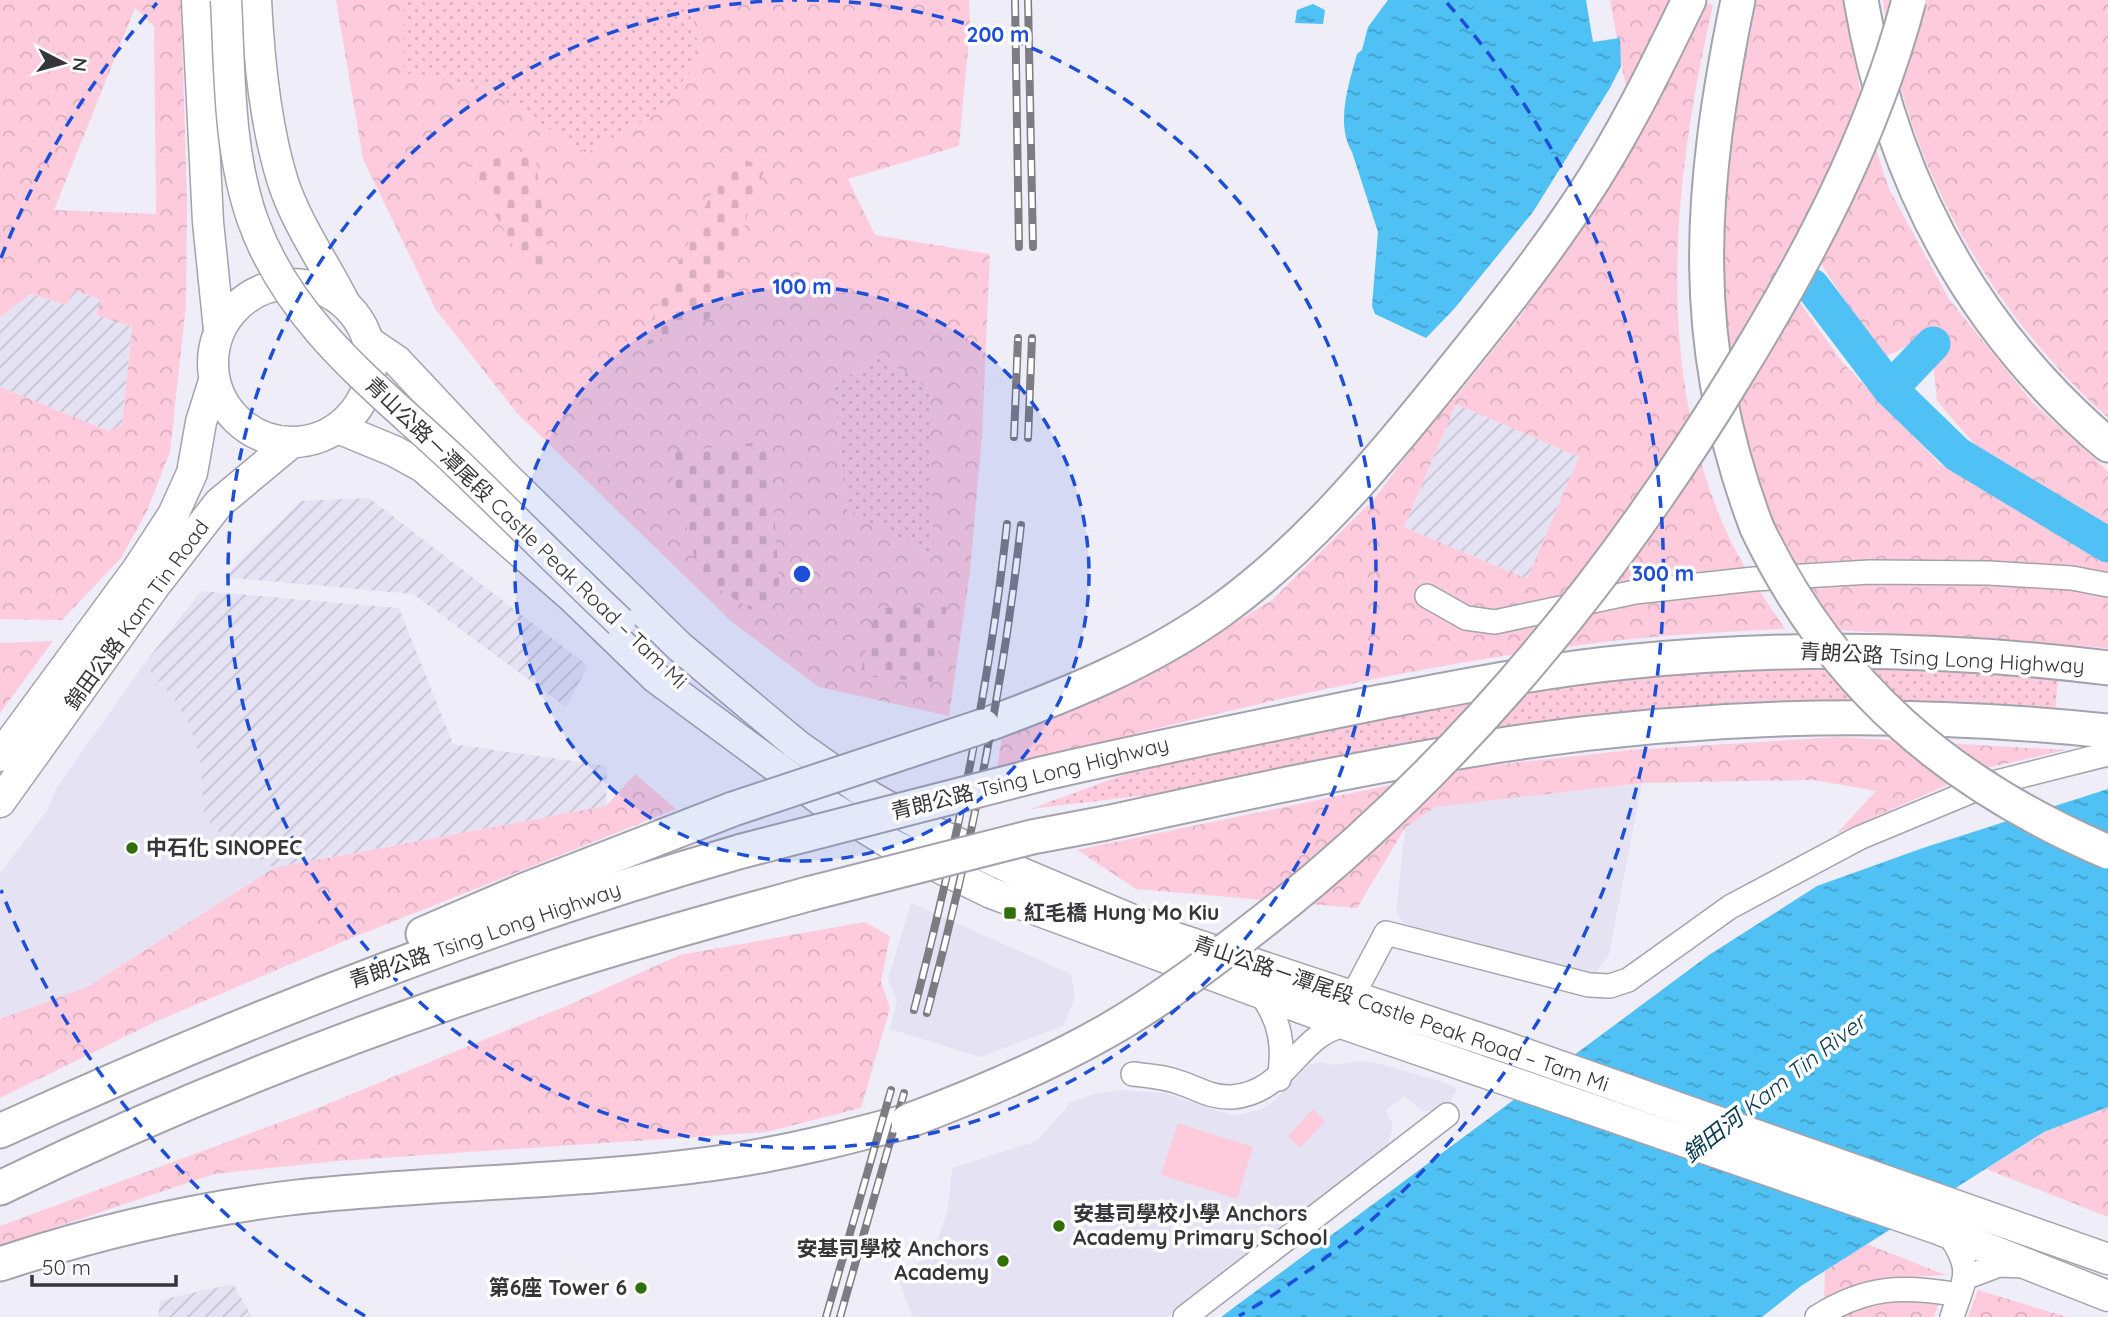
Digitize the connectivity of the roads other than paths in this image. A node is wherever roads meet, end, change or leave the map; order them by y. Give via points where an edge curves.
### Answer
1 (197, 0) edge
2 (226, 0) edge
3 (256, 0) edge
4 (1689, 0) edge
5 (1738, 0) edge
6 (1861, 0) edge
7 (1909, 0) edge
8 (344, 302) junction
9 (219, 331) junction
10 (369, 342) junction
11 (214, 381) junction
12 (338, 428) junction
13 (291, 443) junction
14 (2108, 445) edge
15 (2108, 585) edge
16 (1427, 596) dead end
17 (2108, 668) edge
18 (718, 722) junction
19 (2108, 731) edge
20 (2108, 740) edge
21 (2108, 754) edge
22 (0, 756) edge
23 (2054, 765) junction
24 (0, 802) edge
25 (2108, 852) edge
26 (351, 982) junction
27 (1260, 993) junction
28 (1353, 995) junction
29 (1347, 1025) junction
30 (1133, 1074) dead end
31 (1279, 1079) junction
32 (1447, 1115) dead end
33 (0, 1131) edge
34 (0, 1188) edge
35 (1943, 1231) junction
36 (2108, 1259) edge
37 (0, 1264) edge
38 (2034, 1268) junction
39 (1963, 1286) junction
40 (2108, 1296) edge
41 (1185, 1317) edge
42 (1817, 1317) edge
43 (1952, 1317) edge

1 - 9 main road via 208,222
2 - 18 main road, 青山公路－潭尾段 Castle Peak Road – Tam Mi, bridge via 233,131 249,208 285,287 331,346 667,664
3 - 8 main road via 272,140 284,183
4 - 26 highway, bridge via 1622,132 1546,250 1396,440 1328,515 1258,580 1177,640 1089,685 983,726 685,827 415,937
5 - 25 highway, bridge via 1713,135 1704,276 1709,345 1725,432 1757,528 1816,630 1894,719 1924,746 2001,798
6 - 14 highway via 1882,100 1930,222 2005,340 2057,400
7 - 37 highway, bridge via 1860,146 1793,281 1717,408 1584,597 1505,695 1391,813 1310,885 1140,1011 1058,1058 908,1121 822,1143 622,1174 300,1197 211,1210 100,1233
8 - 9 main road via 308,285 274,285 248,296
8 - 10 main road
9 - 11 main road
10 - 12 main road via 371,374 366,393
10 - 28 main road, 青山公路－潭尾段 Castle Peak Road – Tam Mi via 397,361 512,483 680,647 797,745 871,797 928,829 1088,903 1173,937
11 - 13 main road via 222,401 246,428
11 - 22 main road, 錦田公路 Kam Tin Road via 192,473 173,515
12 - 13 main road via 316,439
12 - 18 main road, 青山公路－潭尾段 Castle Peak Road – Tam Mi via 423,467 572,597 656,678
13 - 24 main road, 錦田公路 Kam Tin Road via 219,503
15 - 16 street via 1989,573 1857,573 1635,592 1485,622 1455,614
17 - 26 highway, 青朗公路 Tsing Long Highway, bridge via 1865,652 1781,652 1625,662 1409,697 1186,740 742,850 619,887
18 - 27 main road, 青山公路－潭尾段 Castle Peak Road – Tam Mi via 829,806 891,844 1006,900
19 - 34 highway, bridge via 1866,719 1669,726 1502,745 1032,837 808,894 550,968 191,1103
20 - 23 street
21 - 23 street
23 - 28 street via 1989,783 1829,853 1730,907 1620,984 1589,985 1386,933
26 - 33 highway, 青朗公路 Tsing Long Highway
27 - 29 main road, 青山公路－潭尾段 Castle Peak Road – Tam Mi
27 - 31 street via 1280,1032
28 - 36 main road, 青山公路－潭尾段 Castle Peak Road – Tam Mi
29 - 31 street via 1316,1037
29 - 35 main road, 青山公路－潭尾段 Castle Peak Road – Tam Mi
30 - 31 street via 1231,1097 1258,1091
32 - 41 street
35 - 38 main road, 青山公路－潭尾段 Castle Peak Road – Tam Mi
35 - 39 street via 1961,1252
38 - 39 street via 1999,1265
38 - 40 main road, 青山公路－潭尾段 Castle Peak Road – Tam Mi
39 - 42 street via 1872,1292
39 - 43 street

